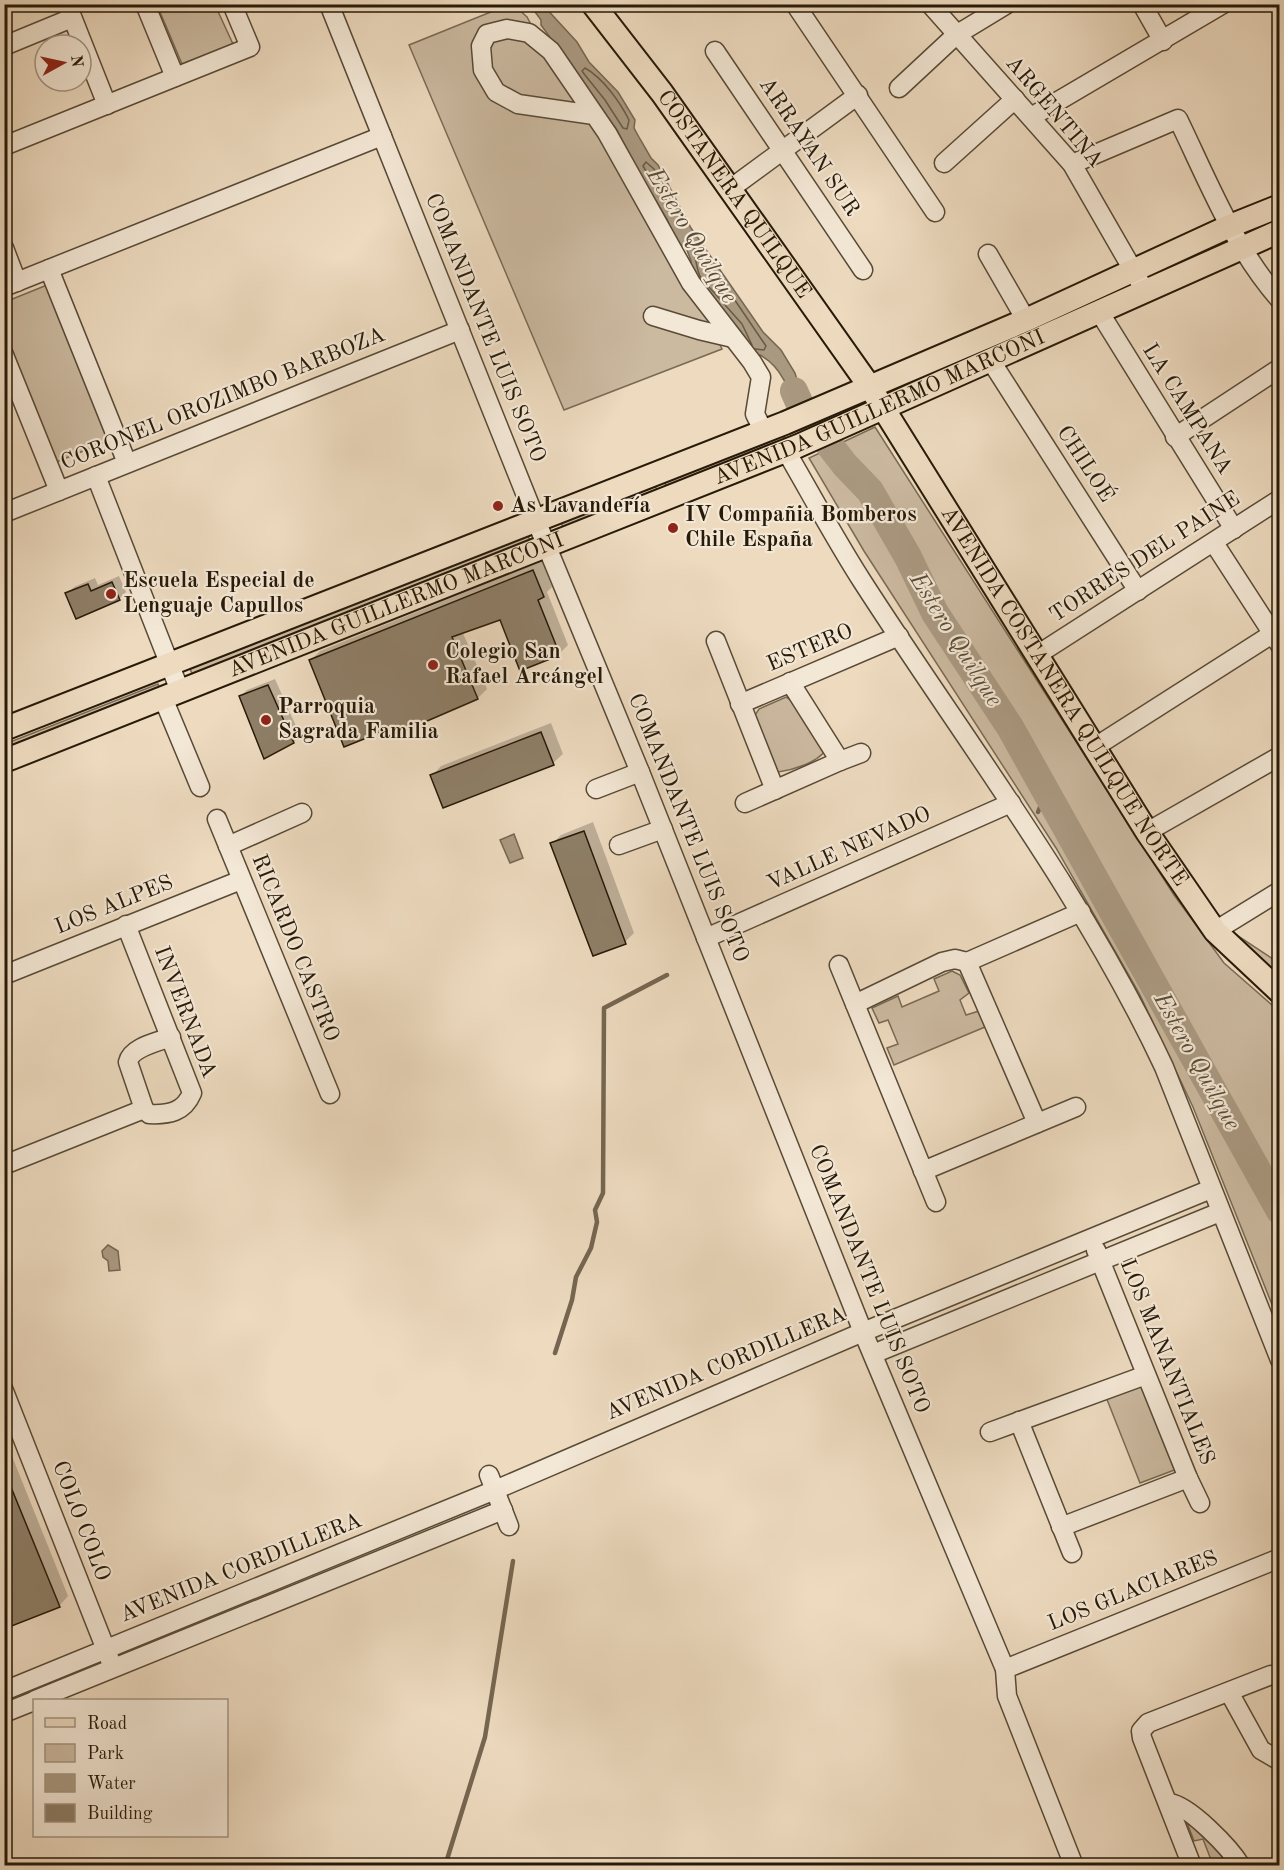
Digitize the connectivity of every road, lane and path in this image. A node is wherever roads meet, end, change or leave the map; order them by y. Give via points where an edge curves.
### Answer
1 (145, 4) edge
2 (232, 4) edge
3 (329, 4) edge
4 (594, 4) edge
5 (795, 4) edge
6 (930, 4) edge
7 (1007, 4) edge
8 (1142, 4) edge
9 (1223, 4) edge
10 (69, 11) edge
11 (956, 34) junction
12 (1163, 41) junction
13 (4, 46) edge
14 (715, 51) dead end
15 (175, 77) junction
16 (899, 88) dead end
17 (858, 95) junction
18 (1015, 99) junction
19 (107, 105) junction
20 (594, 115) junction
21 (1031, 117) junction
22 (382, 136) junction
23 (4, 146) edge
24 (784, 151) junction
25 (944, 163) dead end
26 (1072, 164) junction
27 (730, 189) junction
28 (1280, 206) edge
29 (935, 212) dead end
30 (1230, 226) junction
31 (1280, 231) edge
32 (1242, 247) junction
33 (4, 248) edge
34 (988, 254) dead end
35 (49, 269) junction
36 (863, 270) dead end
37 (1133, 270) junction
38 (11, 284) edge
39 (1145, 291) junction
40 (1280, 300) edge
41 (1100, 313) junction
42 (653, 316) dead end
43 (1026, 320) junction
44 (460, 330) junction
45 (733, 338) junction
46 (4, 356) edge
47 (991, 362) junction
48 (1280, 368) edge
49 (870, 387) junction
50 (883, 409) junction
51 (764, 432) junction
52 (1175, 437) junction
53 (792, 449) junction
54 (127, 464) junction
55 (656, 474) junction
56 (96, 476) junction
57 (59, 490) junction
58 (666, 499) junction
59 (1280, 499) edge
60 (4, 513) edge
61 (536, 521) junction
62 (1234, 529) junction
63 (1214, 543) junction
64 (547, 546) junction
65 (1138, 591) junction
66 (898, 636) junction
67 (1277, 636) edge
68 (716, 641) dead end
69 (1037, 655) junction
70 (169, 665) junction
71 (790, 682) junction
72 (171, 695) junction
73 (740, 704) junction
74 (4, 729) edge
75 (1095, 747) junction
76 (861, 753) dead end
77 (1280, 756) edge
78 (4, 761) edge
79 (840, 761) junction
80 (640, 772) junction
81 (200, 787) dead end
82 (596, 789) dead end
83 (776, 790) junction
84 (745, 802) dead end
85 (1011, 803) junction
86 (302, 813) dead end
87 (217, 819) dead end
88 (663, 829) junction
89 (1147, 832) junction
90 (619, 845) dead end
91 (228, 846) junction
92 (241, 880) junction
93 (1280, 891) edge
94 (1081, 912) junction
95 (126, 925) junction
96 (1215, 931) junction
97 (706, 938) junction
98 (968, 962) junction
99 (839, 965) dead end
100 (4, 975) edge
101 (1280, 992) edge
102 (855, 1004) junction
103 (171, 1037) junction
104 (330, 1094) dead end
105 (1076, 1107) dead end
106 (144, 1108) junction
107 (1037, 1123) junction
108 (4, 1165) edge
109 (924, 1172) junction
110 (1211, 1189) junction
111 (936, 1202) dead end
112 (1220, 1212) junction
113 (1091, 1238) junction
114 (1100, 1261) junction
115 (863, 1332) junction
116 (873, 1354) junction
117 (1280, 1360) edge
118 (1146, 1375) junction
119 (4, 1391) edge
120 (1019, 1421) junction
121 (990, 1432) dead end
122 (1188, 1478) junction
123 (492, 1483) junction
124 (1200, 1503) dead end
125 (1061, 1527) junction
126 (1071, 1553) dead end
127 (1280, 1558) edge
128 (106, 1650) junction
129 (114, 1668) junction
130 (1005, 1669) junction
131 (1280, 1680) edge
132 (4, 1691) edge
133 (1229, 1692) junction
134 (40, 1699) edge
135 (33, 1702) edge
136 (4, 1713) edge
137 (1280, 1761) edge
138 (1169, 1803) junction
139 (1074, 1866) edge
140 (1192, 1866) edge
141 (1241, 1866) edge

1 - 15 street
2 - 15 street via 250,47
3 - 22 street, COMANDANTE LUIS SOTO
4 - 27 main road, COSTANERA QUILQUE
5 - 17 street
6 - 11 street, ARGENTINA
7 - 11 street
8 - 12 street
9 - 12 street
10 - 13 street
10 - 19 street
11 - 16 street
11 - 18 street, ARGENTINA
12 - 21 street
14 - 24 street, ARRAYAN SUR
15 - 19 street
17 - 24 street
17 - 29 street
18 - 21 street, ARGENTINA
18 - 25 street
19 - 23 street
20 - 20 street via 551,51 529,33 507,29 487,34 481,46 483,70 496,92 518,104
20 - 45 street via 692,283
21 - 26 street, ARGENTINA
22 - 35 street
22 - 44 street, COMANDANTE LUIS SOTO
24 - 27 street
24 - 36 street, ARRAYAN SUR
26 - 30 street via 1178,119
26 - 37 street, ARGENTINA
27 - 49 main road, COSTANERA QUILQUE
28 - 30 main road, AVENIDA GUILLERMO MARCONI
30 - 32 street
30 - 37 main road, AVENIDA GUILLERMO MARCONI
31 - 32 main road, AVENIDA GUILLERMO MARCONI
32 - 39 main road, AVENIDA GUILLERMO MARCONI
32 - 40 street via 1260,278
33 - 38 street
34 - 43 street
35 - 38 street
35 - 54 street
37 - 39 street, ARGENTINA
37 - 43 main road, AVENIDA GUILLERMO MARCONI
39 - 41 main road, AVENIDA GUILLERMO MARCONI
41 - 47 main road, AVENIDA GUILLERMO MARCONI
41 - 52 street, LA CAMPANA
42 - 45 street
43 - 49 main road, AVENIDA GUILLERMO MARCONI
44 - 54 street, CORONEL OROZIMBO BARBOZA
44 - 61 street, COMANDANTE LUIS SOTO
45 - 51 street via 761,377 755,414
46 - 57 street
47 - 50 main road, AVENIDA GUILLERMO MARCONI
47 - 65 street, CHILOÉ
48 - 52 street
49 - 50 main road, AVENIDA COSTANERA QUILQUE NORTE
49 - 51 main road, AVENIDA GUILLERMO MARCONI
50 - 53 main road, AVENIDA GUILLERMO MARCONI
50 - 69 main road, AVENIDA COSTANERA QUILQUE NORTE
51 - 55 main road, AVENIDA GUILLERMO MARCONI
52 - 62 street, LA CAMPANA
53 - 58 main road, AVENIDA GUILLERMO MARCONI
53 - 66 street via 861,579
54 - 56 street, CORONEL OROZIMBO BARBOZA
55 - 58 main road
55 - 61 main road, AVENIDA GUILLERMO MARCONI
56 - 57 street, CORONEL OROZIMBO BARBOZA
56 - 70 street
57 - 60 street, CORONEL OROZIMBO BARBOZA
58 - 64 main road, AVENIDA GUILLERMO MARCONI
59 - 62 street, TORRES DEL PAINE
61 - 64 street, COMANDANTE LUIS SOTO
61 - 70 main road, AVENIDA GUILLERMO MARCONI
62 - 63 street, TORRES DEL PAINE
63 - 65 street, TORRES DEL PAINE
63 - 67 street
64 - 72 main road, AVENIDA GUILLERMO MARCONI
64 - 80 street, COMANDANTE LUIS SOTO
65 - 69 street, TORRES DEL PAINE
66 - 71 street, ESTERO
66 - 85 street
67 - 75 street
68 - 73 street
69 - 75 main road, AVENIDA COSTANERA QUILQUE NORTE
70 - 72 street
70 - 74 main road, AVENIDA GUILLERMO MARCONI
71 - 73 street, ESTERO
71 - 79 street
72 - 78 main road, AVENIDA GUILLERMO MARCONI
72 - 81 street
73 - 83 street
75 - 89 main road, AVENIDA COSTANERA QUILQUE NORTE
76 - 79 street
77 - 89 street
79 - 83 street
80 - 82 street
80 - 88 street, COMANDANTE LUIS SOTO
83 - 84 street
85 - 94 street
85 - 97 street, VALLE NEVADO
86 - 91 street
87 - 91 street, RICARDO CASTRO
88 - 90 street
88 - 97 street, COMANDANTE LUIS SOTO
89 - 96 main road, AVENIDA COSTANERA QUILQUE NORTE
91 - 92 street, RICARDO CASTRO
92 - 95 street, LOS ALPES
92 - 104 street, RICARDO CASTRO
93 - 96 street
94 - 98 street
94 - 110 street via 1164,1067
95 - 100 street, LOS ALPES
95 - 103 street, INVERNADA
96 - 101 main road, AVENIDA COSTANERA QUILQUE NORTE
97 - 115 street, COMANDANTE LUIS SOTO
98 - 102 street via 942,962
98 - 107 street
99 - 102 street
102 - 109 street
103 - 106 street via 129,1056
103 - 106 street, INVERNADA via 192,1093 189,1102 164,1115 149,1114
105 - 107 street
106 - 108 street
107 - 109 street
109 - 111 street
110 - 112 street
110 - 113 street, AVENIDA CORDILLERA
112 - 114 street
112 - 117 street
113 - 114 street, LOS MANANTIALES
113 - 115 street, AVENIDA CORDILLERA
114 - 116 street
114 - 118 street, LOS MANANTIALES
115 - 116 street, COMANDANTE LUIS SOTO
115 - 123 street, AVENIDA CORDILLERA
116 - 130 street, COMANDANTE LUIS SOTO
118 - 120 street
118 - 122 street, LOS MANANTIALES
119 - 128 street, COLO COLO
120 - 121 street
120 - 125 street
122 - 124 street, LOS MANANTIALES
122 - 125 street
123 - 128 street, AVENIDA CORDILLERA
123 - 129 street, AVENIDA CORDILLERA via 506,1518
125 - 126 street
127 - 130 street, LOS GLACIARES
128 - 129 street, COLO COLO
128 - 132 street, AVENIDA CORDILLERA
129 - 134 street, AVENIDA CORDILLERA
130 - 139 street, COMANDANTE LUIS SOTO via 1007,1696
131 - 133 street via 1276,1674 1271,1675
133 - 137 street via 1260,1750
133 - 138 street via 1148,1723 1141,1731
135 - 136 street, AVENIDA CORDILLERA
138 - 140 street
138 - 141 street via 1181,1806 1231,1850

